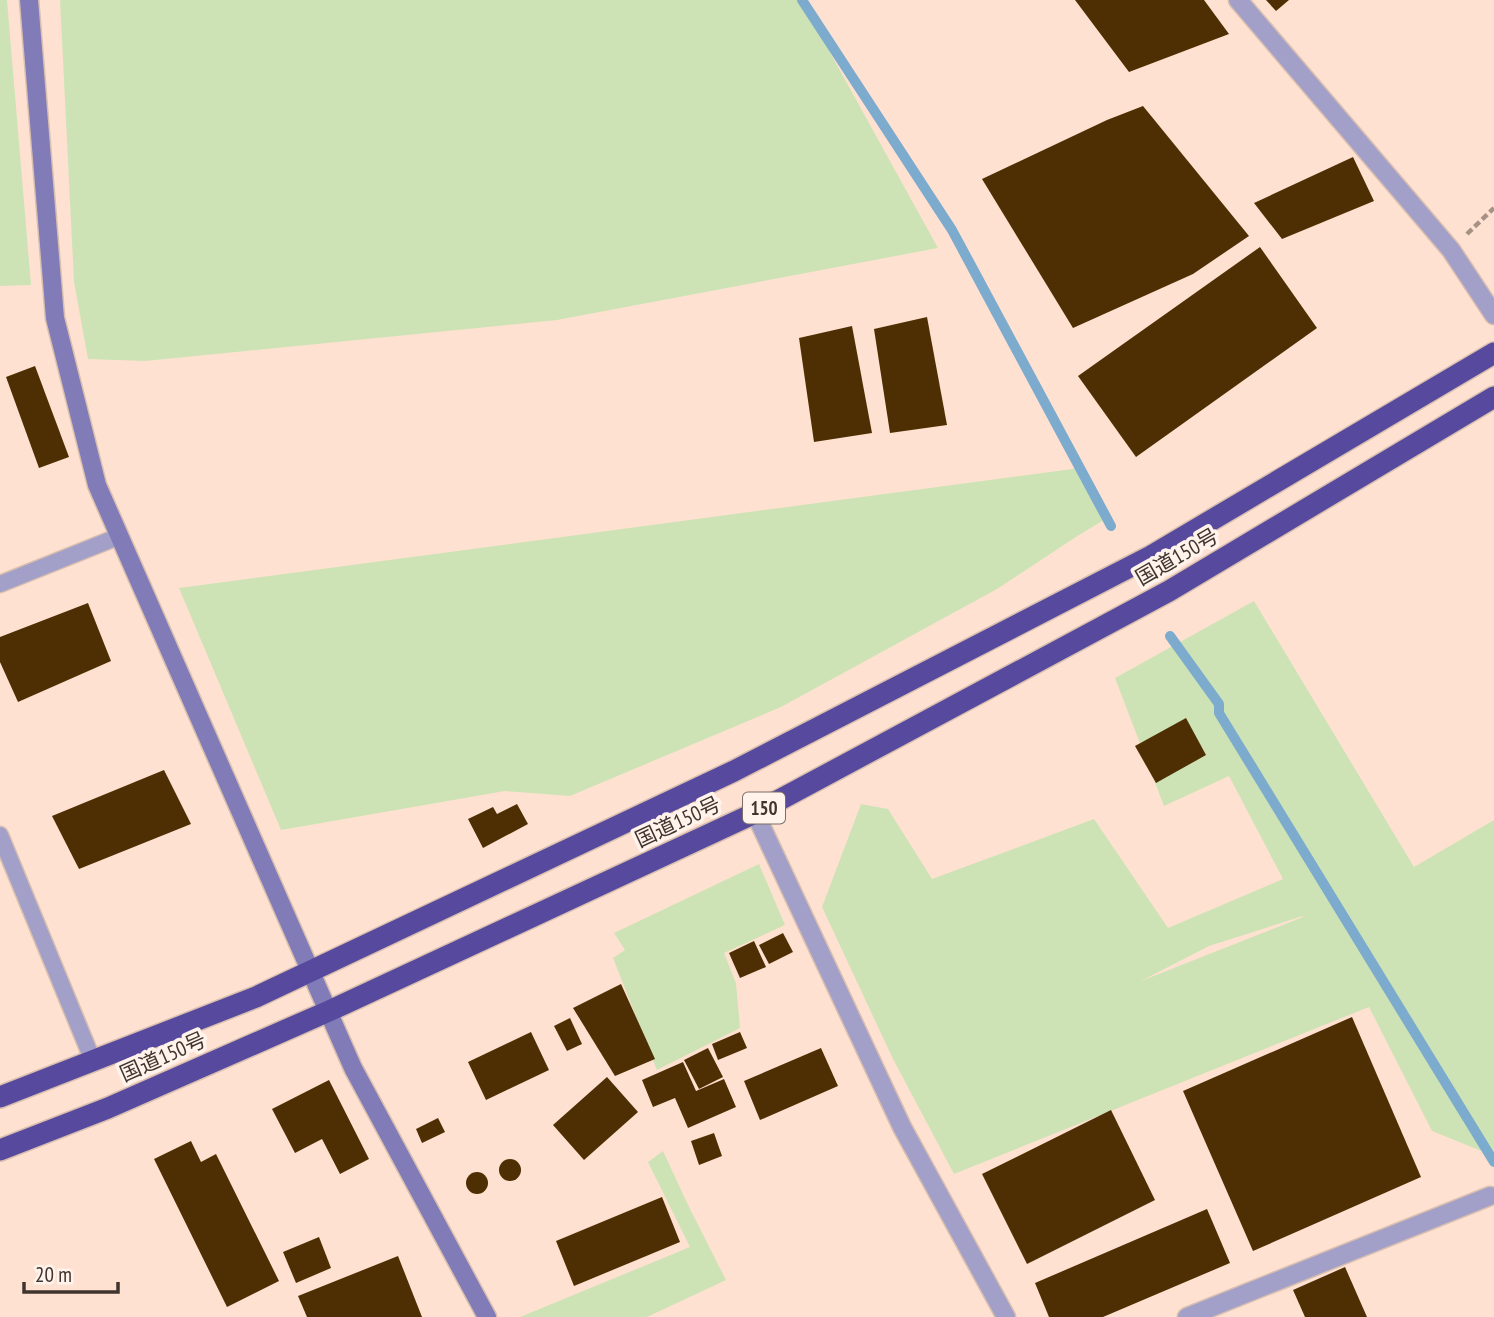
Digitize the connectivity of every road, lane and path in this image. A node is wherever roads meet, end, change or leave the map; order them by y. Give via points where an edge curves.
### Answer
1 (30, 0) edge
2 (1238, 0) edge
3 (1494, 208) edge
4 (1451, 250) junction
5 (1494, 315) edge
6 (1494, 353) edge
7 (1494, 397) edge
8 (120, 536) junction
9 (0, 584) edge
10 (755, 813) junction
11 (0, 835) edge
12 (312, 972) junction
13 (329, 1011) junction
14 (93, 1061) junction
15 (0, 1097) edge
16 (0, 1150) edge
17 (1490, 1196) dead end
18 (487, 1317) edge
19 (1006, 1317) edge
20 (1187, 1317) edge

1 - 8 street via 55,318 97,485
2 - 4 street
3 - 4 path
4 - 5 street
6 - 12 highway, 国道150号 / 150 via 1151,556 734,771
7 - 10 highway, 国道150号 / 150 via 1169,591
8 - 9 lane
8 - 12 street
10 - 13 highway, 国道150号 / 150
10 - 19 street via 902,1127
11 - 14 lane
12 - 13 street
12 - 14 highway, 国道150号 / 150
13 - 16 highway, 国道150号 / 150
13 - 18 street via 353,1068
14 - 15 highway, 国道150号 / 150
17 - 20 street

